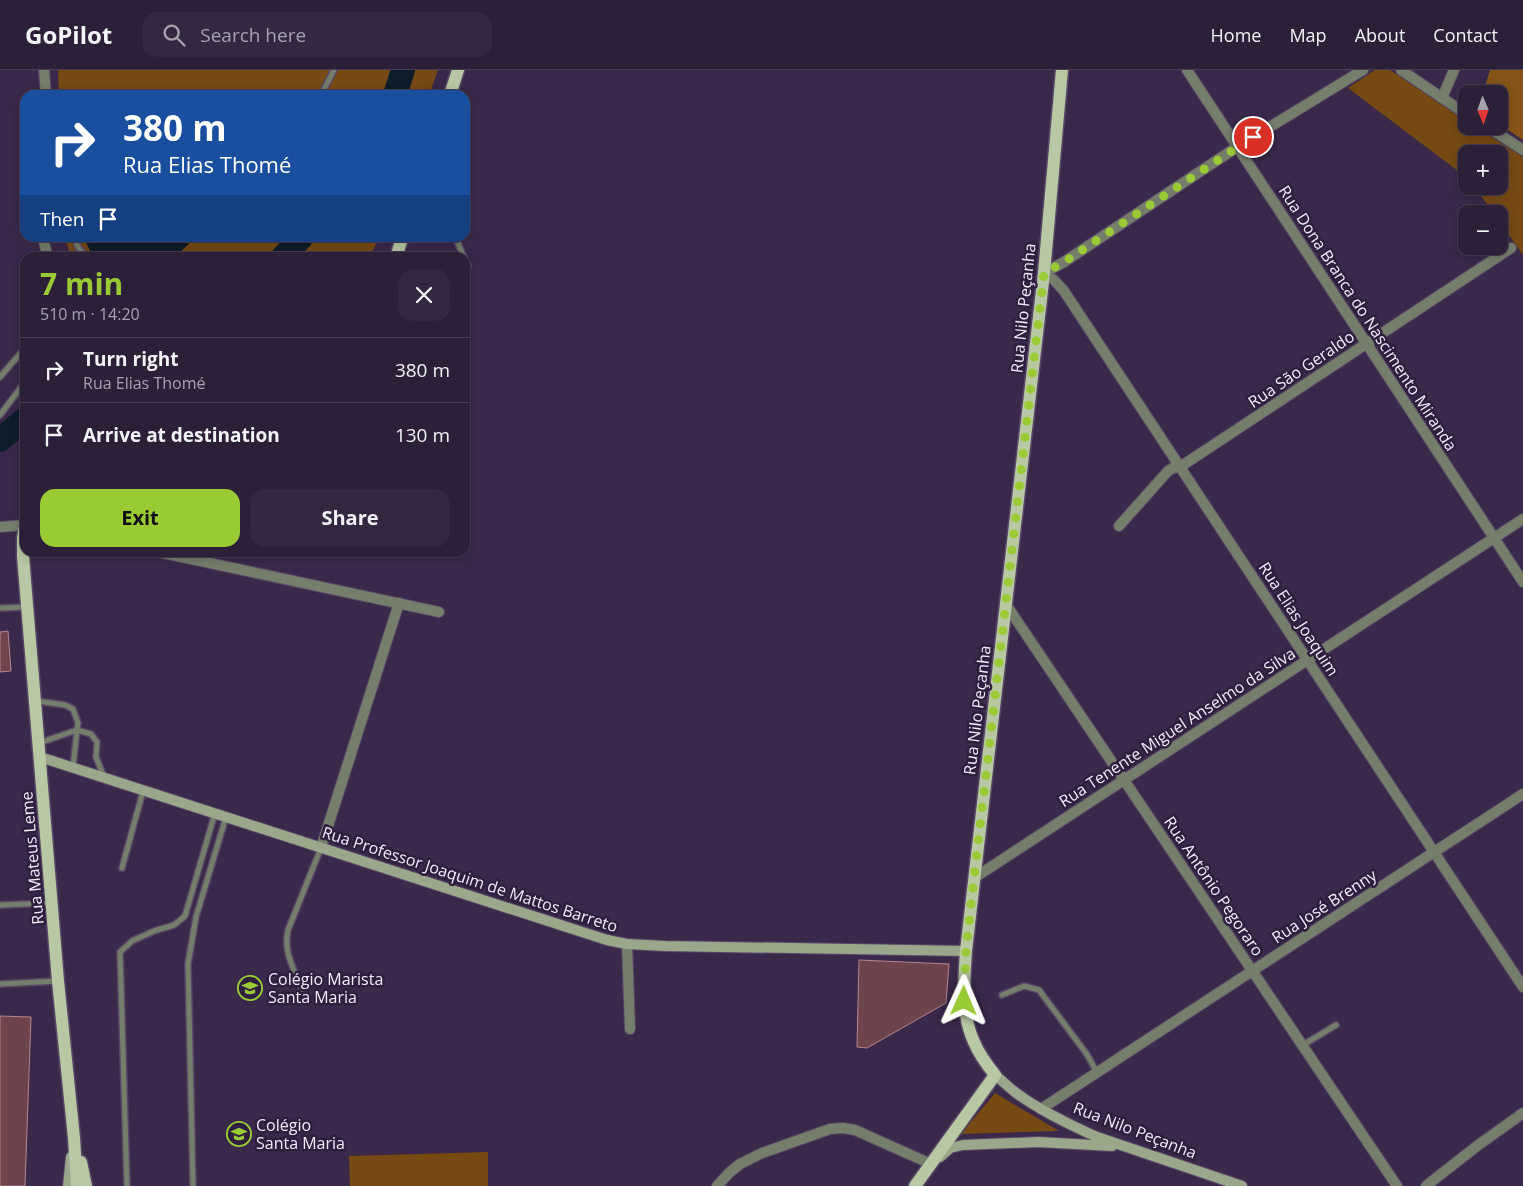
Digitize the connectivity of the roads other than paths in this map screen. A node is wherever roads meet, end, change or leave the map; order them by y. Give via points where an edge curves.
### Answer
1 (44, 70) edge
2 (334, 70) edge
3 (458, 70) edge
4 (1062, 70) edge
5 (1187, 70) edge
6 (1363, 70) edge
7 (1401, 70) edge
8 (1454, 70) edge
9 (46, 90) edge
10 (324, 90) edge
11 (452, 90) edge
12 (1442, 98) junction
13 (1458, 109) edge
14 (1500, 135) edge
15 (1237, 147) junction
16 (1523, 150) edge
17 (1511, 248) dead end
18 (1044, 273) junction
19 (1366, 343) junction
20 (20, 354) edge
21 (0, 377) edge
22 (20, 389) edge
23 (0, 415) edge
24 (1180, 467) junction
25 (1523, 519) edge
26 (20, 526) edge
27 (1119, 526) dead end
28 (0, 527) edge
29 (1494, 538) junction
30 (23, 557) edge
31 (182, 557) edge
32 (1523, 582) edge
33 (399, 603) junction
34 (1005, 603) junction
35 (27, 607) junction
36 (0, 608) edge
37 (439, 612) dead end
38 (1308, 660) junction
39 (35, 700) junction
40 (77, 730) junction
41 (38, 744) junction
42 (40, 757) junction
43 (73, 767) junction
44 (104, 778) junction
45 (1124, 780) junction
46 (144, 790) junction
47 (1523, 794) edge
48 (215, 813) junction
49 (226, 817) junction
50 (322, 848) junction
51 (1434, 852) junction
52 (122, 868) dead end
53 (974, 878) junction
54 (52, 903) junction
55 (0, 905) edge
56 (627, 944) junction
57 (966, 951) junction
58 (1252, 970) junction
59 (58, 981) junction
60 (0, 984) edge
61 (1523, 987) edge
62 (302, 990) dead end
63 (1002, 995) dead end
64 (1336, 1025) dead end
65 (630, 1029) dead end
66 (1303, 1045) junction
67 (1097, 1072) junction
68 (995, 1075) junction
69 (1041, 1109) junction
70 (1523, 1114) edge
71 (74, 1138) junction
72 (1125, 1148) junction
73 (931, 1164) junction
74 (68, 1186) edge
75 (77, 1186) edge
76 (86, 1186) edge
77 (127, 1186) edge
78 (193, 1186) edge
79 (717, 1186) edge
80 (915, 1186) edge
81 (1242, 1186) edge
82 (1397, 1186) edge
83 (1426, 1186) edge

1 - 9 street
2 - 10 lane
3 - 11 main road
4 - 18 main road, Rua Nilo Peçanha
5 - 15 street, Rua Dona Branca do Nascimento Miranda
6 - 15 street
7 - 12 street
8 - 12 street
12 - 13 street
14 - 16 street
15 - 18 street
15 - 19 street, Rua Dona Branca do Nascimento Miranda
17 - 19 street, Rua São Geraldo
18 - 24 street, Rua Elias Joaquim via 1064,291
18 - 34 main road, Rua Nilo Peçanha
19 - 24 street, Rua São Geraldo
19 - 29 street, Rua Dona Branca do Nascimento Miranda
20 - 21 lane
22 - 23 lane
24 - 27 street, Rua São Geraldo via 1164,474
24 - 38 street, Rua Elias Joaquim
25 - 29 street, Rua Tenente Miguel Anselmo da Silva
26 - 28 street
29 - 32 street, Rua Dona Branca do Nascimento Miranda
29 - 38 street, Rua Tenente Miguel Anselmo da Silva
30 - 35 main road, Rua Mateus Leme
31 - 33 street
33 - 37 street
33 - 50 street
34 - 45 street, Rua Antônio Pegoraro
34 - 53 main road, Rua Nilo Peçanha
35 - 36 lane
35 - 39 main road, Rua Mateus Leme
38 - 45 street, Rua Tenente Miguel Anselmo da Silva
38 - 51 street, Rua Elias Joaquim
39 - 40 lane via 73,709
39 - 41 main road, Rua Mateus Leme
40 - 41 lane
40 - 43 lane
40 - 44 lane via 91,734 97,742 96,757
41 - 42 main road, Rua Mateus Leme
42 - 43 main road, Rua Professor Joaquim de Mattos Barreto
42 - 54 main road, Rua Mateus Leme
43 - 44 main road, Rua Professor Joaquim de Mattos Barreto
44 - 46 main road, Rua Professor Joaquim de Mattos Barreto
45 - 53 street, Rua Tenente Miguel Anselmo da Silva
45 - 58 street, Rua Antônio Pegoraro
46 - 48 main road, Rua Professor Joaquim de Mattos Barreto
46 - 52 lane
47 - 51 street, Rua José Brenny
48 - 49 main road, Rua Professor Joaquim de Mattos Barreto
48 - 77 lane via 185,916 174,925 132,941 120,952
49 - 50 main road, Rua Professor Joaquim de Mattos Barreto
49 - 78 lane via 196,917 188,964
50 - 56 main road, Rua Professor Joaquim de Mattos Barreto
50 - 62 lane via 286,941
51 - 58 street, Rua José Brenny
51 - 61 street, Rua Elias Joaquim
53 - 57 main road, Rua Nilo Peçanha
54 - 55 lane
54 - 59 main road, Rua Mateus Leme
56 - 57 main road, Rua Professor Joaquim de Mattos Barreto
56 - 65 street
57 - 68 main road, Rua Nilo Peçanha via 964,1001 967,1022 974,1042
58 - 66 street, Rua Antônio Pegoraro
58 - 67 street, Rua José Brenny
59 - 60 lane
59 - 71 main road, Rua Mateus Leme
63 - 67 lane via 1024,986 1038,990
64 - 66 lane
66 - 82 street, Rua Antônio Pegoraro
67 - 69 street, Rua José Brenny
68 - 69 main road, Rua Nilo Peçanha
68 - 73 main road
69 - 72 main road, Rua Nilo Peçanha
70 - 83 street
71 - 74 main road
71 - 75 main road, Rua Mateus Leme
71 - 76 main road
72 - 73 main road via 1038,1142 963,1146 950,1148
72 - 81 main road, Rua Nilo Peçanha
73 - 79 street via 855,1130 836,1128 754,1157 740,1164
73 - 80 main road

